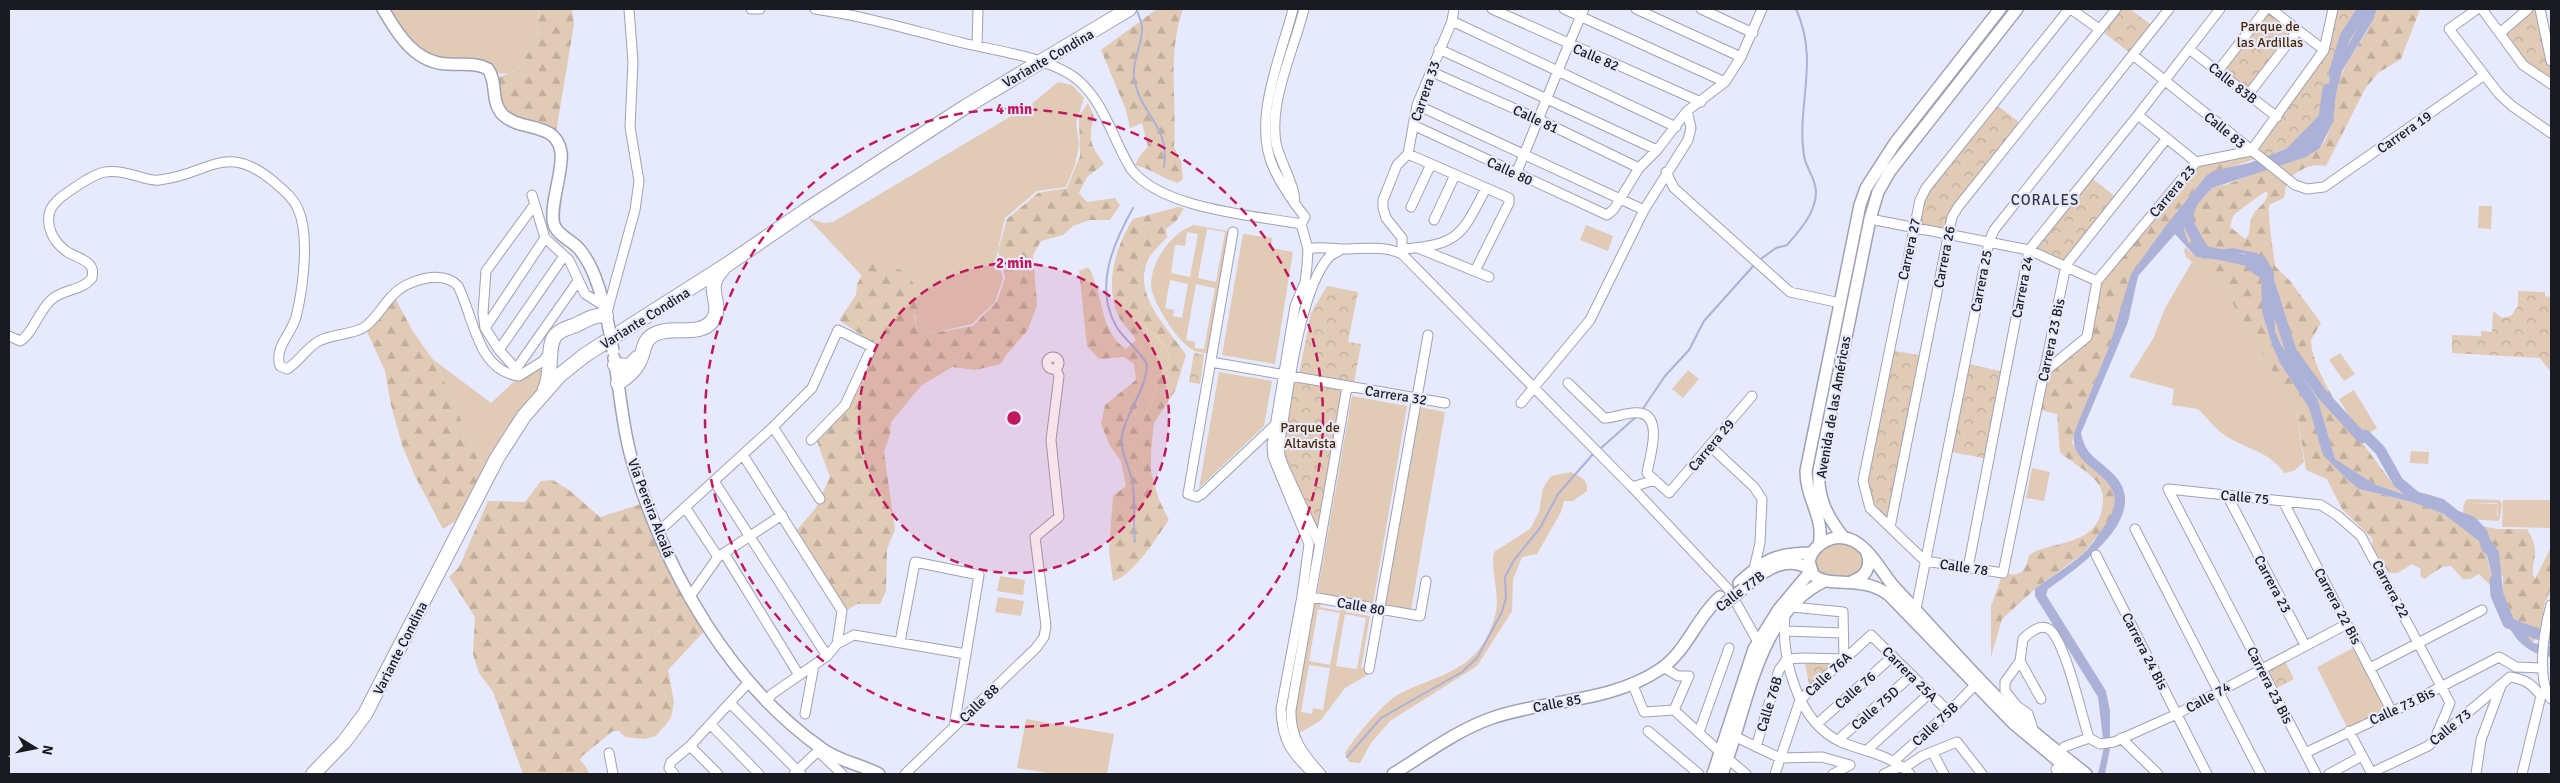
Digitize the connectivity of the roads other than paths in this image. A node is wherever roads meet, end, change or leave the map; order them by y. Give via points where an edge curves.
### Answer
1 (383, 9) edge
2 (629, 9) edge
3 (752, 9) edge
4 (760, 9) edge
5 (814, 9) edge
6 (978, 9) edge
7 (1129, 9) edge
8 (1294, 9) edge
9 (1304, 9) edge
10 (1454, 9) edge
11 (1492, 9) edge
12 (1564, 9) edge
13 (1636, 9) edge
14 (1701, 9) edge
15 (1762, 9) edge
16 (2000, 9) edge
17 (2017, 9) edge
18 (2070, 9) edge
19 (2116, 9) edge
20 (2169, 9) edge
21 (2220, 9) edge
22 (2266, 9) edge
23 (2271, 9) edge
24 (2332, 9) edge
25 (2477, 9) edge
26 (2482, 9) edge
27 (2528, 9) edge
28 (2540, 9) edge
29 (1583, 13) edge
30 (1452, 21) junction
31 (2100, 29) junction
32 (2298, 30) junction
33 (1752, 33) junction
34 (2500, 33) junction
35 (1569, 45) junction
36 (977, 46) junction
37 (2189, 48) junction
38 (1439, 50) junction
39 (2324, 50) junction
40 (2132, 55) junction
41 (1741, 57) junction
42 (2551, 61) edge
43 (1040, 62) junction
44 (1556, 70) junction
45 (2218, 71) junction
46 (1432, 72) junction
47 (2483, 76) junction
48 (2164, 81) junction
49 (1725, 82) junction
50 (2551, 84) edge
51 (2248, 95) junction
52 (1546, 99) junction
53 (1701, 102) junction
54 (1417, 105) junction
55 (1687, 111) junction
56 (2138, 115) junction
57 (2277, 117) junction
58 (1540, 120) junction
59 (1412, 125) junction
60 (1676, 127) junction
61 (2551, 133) edge
62 (2166, 138) junction
63 (1657, 150) junction
64 (2254, 153) junction
65 (1408, 154) junction
66 (1524, 155) junction
67 (2196, 162) junction
68 (1431, 164) junction
69 (1639, 168) junction
70 (1666, 172) junction
71 (1455, 174) junction
72 (1516, 174) junction
73 (1659, 185) junction
74 (2324, 187) joint
75 (1486, 188) junction
76 (1674, 188) junction
77 (1620, 198) junction
78 (1294, 204) junction
79 (1411, 208) dead end
80 (1644, 210) junction
81 (1870, 219) junction
82 (1434, 220) dead end
83 (1301, 224) junction
84 (1913, 227) junction
85 (1233, 232) dead end
86 (1949, 235) junction
87 (545, 238) junction
88 (1989, 242) junction
89 (1417, 248) junction
90 (1308, 249) junction
91 (1342, 249) junction
92 (2029, 250) junction
93 (1402, 252) junction
94 (564, 256) junction
95 (728, 264) junction
96 (2066, 265) junction
97 (1475, 270) junction
98 (1489, 277) dead end
99 (578, 281) junction
100 (2097, 281) junction
101 (678, 297) junction
102 (715, 302) junction
103 (1840, 302) junction
104 (606, 316) junction
105 (485, 328) junction
106 (1428, 335) dead end
107 (9, 336) edge
108 (499, 350) junction
109 (642, 351) junction
110 (550, 352) junction
111 (585, 355) junction
112 (1211, 358) junction
113 (615, 366) junction
114 (1056, 369) dead end
115 (2044, 373) junction
116 (1287, 376) junction
117 (618, 383) junction
118 (1568, 383) dead end
119 (1347, 387) junction
120 (1533, 389) junction
121 (542, 394) junction
122 (1752, 396) dead end
123 (1417, 399) junction
124 (1445, 403) dead end
125 (1521, 403) dead end
126 (1275, 425) junction
127 (773, 428) junction
128 (811, 440) dead end
129 (1710, 446) junction
130 (1823, 447) junction
131 (744, 455) junction
132 (1655, 480) junction
133 (714, 481) junction
134 (1632, 487) junction
135 (2168, 489) joint
136 (2226, 495) junction
137 (820, 499) dead end
138 (2283, 500) junction
139 (2321, 505) joint
140 (685, 506) junction
141 (782, 515) junction
142 (1890, 527) junction
143 (2135, 529) dead end
144 (658, 532) junction
145 (750, 536) junction
146 (1844, 538) junction
147 (1760, 543) junction
148 (1320, 545) junction
149 (1816, 549) junction
150 (1866, 552) junction
151 (721, 555) junction
152 (2096, 555) dead end
153 (1778, 560) junction
154 (1925, 561) junction
155 (1968, 568) junction
156 (1754, 569) junction
157 (1810, 571) junction
158 (2003, 573) joint
159 (1426, 581) dead end
160 (1825, 581) junction
161 (1853, 581) junction
162 (1741, 586) junction
163 (1796, 589) junction
164 (1306, 596) junction
165 (689, 598) junction
166 (2551, 605) edge
167 (1380, 609) junction
168 (1916, 609) junction
169 (2482, 610) dead end
170 (1706, 614) joint
171 (1785, 619) junction
172 (2347, 624) junction
173 (1843, 633) junction
174 (1871, 635) joint
175 (900, 642) junction
176 (1758, 642) junction
177 (2419, 642) junction
178 (837, 644) junction
179 (2305, 645) junction
180 (1729, 648) dead end
181 (966, 654) junction
182 (827, 656) junction
183 (1892, 656) junction
184 (1787, 659) junction
185 (1844, 659) junction
186 (2020, 661) junction
187 (2544, 663) junction
188 (814, 665) junction
189 (1663, 667) junction
190 (2261, 668) junction
191 (2370, 668) junction
192 (1370, 669) dead end
193 (799, 675) junction
194 (1912, 675) junction
195 (2523, 679) junction
196 (748, 684) junction
197 (1632, 684) junction
198 (2502, 684) junction
199 (1975, 685) junction
200 (2442, 687) junction
201 (2218, 692) junction
202 (1930, 693) junction
203 (2547, 697) edge
204 (2041, 699) dead end
205 (1800, 700) junction
206 (766, 702) junction
207 (730, 703) junction
208 (1674, 710) junction
209 (1949, 712) junction
210 (2392, 712) junction
211 (805, 714) dead end
212 (2177, 714) junction
213 (710, 724) junction
214 (1817, 724) junction
215 (954, 727) junction
216 (1648, 731) dead end
217 (2349, 731) junction
218 (1699, 732) junction
219 (2034, 732) junction
220 (1736, 737) junction
221 (2089, 738) junction
222 (1838, 740) junction
223 (2118, 740) junction
224 (2434, 741) junction
225 (690, 746) junction
226 (1756, 747) junction
227 (2064, 747) dead end
228 (1856, 748) junction
229 (820, 750) junction
230 (1866, 751) junction
231 (609, 753) dead end
232 (1933, 753) junction
233 (2305, 753) junction
234 (1725, 756) junction
235 (2362, 756) junction
236 (1780, 758) junction
237 (1850, 765) junction
238 (1902, 767) edge
239 (671, 773) edge
240 (798, 773) edge
241 (314, 774) edge
242 (613, 774) edge
243 (718, 774) edge
244 (759, 774) edge
245 (842, 774) edge
246 (879, 774) edge
247 (905, 774) edge
248 (1313, 774) edge
249 (1321, 774) edge
250 (1393, 774) edge
251 (1699, 774) edge
252 (1713, 774) edge
253 (1722, 774) edge
254 (1746, 774) edge
255 (1774, 774) edge
256 (1833, 774) edge
257 (1884, 774) edge
258 (1944, 774) edge
259 (1982, 774) edge
260 (2082, 774) edge
261 (2158, 774) edge
262 (2208, 774) edge
263 (2261, 774) edge
264 (2316, 774) edge
265 (2329, 774) edge
266 (2372, 774) edge
267 (2476, 774) edge
268 (2522, 774) edge

1 - 104 main road, Vía Pereira Alcalá via 416,53 434,62 470,64 488,69 494,99 504,116 545,130 555,138 562,157 553,222 558,232 576,245 587,260
2 - 104 street via 632,62 630,127 638,181 635,210
3 - 4 street
5 - 36 street
6 - 36 street
7 - 43 highway, Variante Condina
8 - 78 street via 1264,125 1273,168
9 - 78 street via 1277,105 1274,127 1280,162 1294,192
10 - 30 street, Carrera 33
11 - 35 street, Calle 82
12 - 29 street
13 - 41 street
14 - 33 street
15 - 33 street
16 - 103 main road, Avenida de las Américas via 1895,143 1866,188
17 - 81 main road, Avenida de las Américas via 1890,171 1878,192
18 - 31 street
18 - 84 street, Carrera 27 via 1926,188
19 - 31 street, Carrera 26
20 - 40 street, Carrera 25
21 - 37 street, Carrera 24
22 - 45 street
23 - 32 street
24 - 39 street
25 - 47 street via 2449,29
26 - 34 street
27 - 34 street
28 - 42 street
29 - 35 street
29 - 49 street
30 - 38 street, Carrera 33
30 - 44 street
31 - 86 street, Carrera 26 via 1958,207 1952,217
32 - 39 street
32 - 51 street
33 - 41 street
34 - 50 street via 2523,65
35 - 44 street
35 - 53 street, Calle 82
36 - 43 street
37 - 45 street, Calle 83B
37 - 48 street, Carrera 24
38 - 46 street, Carrera 33
38 - 52 street
39 - 57 street
40 - 48 street, Calle 83
40 - 88 street, Carrera 25 via 1994,230
41 - 49 street
43 - 83 street via 1069,74 1084,86 1102,112 1131,169 1152,187 1183,201
43 - 95 highway, Variante Condina via 965,106
44 - 52 street
44 - 60 street
45 - 51 street, Calle 83B
46 - 54 street, Carrera 33
46 - 58 street, Calle 81
47 - 61 street via 2512,106
47 - 74 street, Carrera 19
48 - 56 street, Carrera 24
48 - 64 street, Calle 83
49 - 53 street
51 - 57 street, Calle 83B
52 - 58 street
52 - 63 street
53 - 55 street
54 - 59 street, Carrera 33
54 - 66 street
55 - 60 street
55 - 70 street via 1691,134
56 - 62 street
56 - 92 street, Carrera 24
57 - 64 street
58 - 66 street
58 - 69 street, Calle 81
59 - 65 street, Carrera 33
59 - 72 street, Calle 80
60 - 63 street
62 - 67 street
62 - 96 street, Carrera 23 Bis
63 - 69 street
64 - 67 street, Carrera 23
64 - 74 street, Calle 83 via 2304,189
65 - 68 street
65 - 93 street, Carrera 33 via 1397,165 1383,204 1386,218 1402,238
66 - 72 street
66 - 77 street
67 - 100 street, Carrera 23
68 - 71 street
68 - 79 street
69 - 77 street
70 - 73 street
70 - 76 street
71 - 75 street
71 - 82 street
72 - 77 street, Calle 80 via 1607,215
73 - 76 street
73 - 80 street
75 - 89 street via 1458,235
75 - 97 street via 1509,198 1510,204
76 - 103 street via 1790,292
77 - 80 street
78 - 83 street via 1304,217
80 - 120 street via 1590,320
81 - 84 street
81 - 130 main road, Avenida de las Américas
83 - 90 street
84 - 86 street
84 - 142 street, Carrera 27 via 1863,481 1870,508
85 - 112 street
86 - 88 street
86 - 142 street, Carrera 26
87 - 94 street
87 - 105 street
87 - 105 street via 533,199 486,271
88 - 92 street
88 - 154 street, Carrera 25
89 - 93 street
89 - 97 street
90 - 91 street
90 - 116 street via 1305,282 1295,306
91 - 93 street
91 - 116 street via 1330,256 1314,284 1304,309
92 - 96 street
92 - 155 street, Carrera 24
93 - 120 street
94 - 99 street
94 - 108 street
95 - 101 highway, Variante Condina
95 - 102 highway via 714,281
96 - 100 street
96 - 115 street, Carrera 23 Bis
97 - 98 street
99 - 104 street via 585,294
99 - 108 street via 516,368
100 - 115 street, Carrera 23 via 2086,337
101 - 102 highway via 696,293
101 - 111 highway, Variante Condina
102 - 109 highway via 716,313 709,325 698,330 658,332 646,341
103 - 130 main road via 1843,315 1822,422
103 - 149 main road, Avenida de las Américas via 1806,471 1809,496 1821,525
104 - 110 highway via 590,318 557,333 551,341
104 - 113 main road, Vía Pereira Alcalá, bridge
105 - 108 street
106 - 123 street
107 - 110 street via 20,341 25,338 39,313 52,299 81,287 92,278 93,269 89,263 66,251 50,230 50,211 64,194 96,173 105,171 158,180 234,161 252,167 283,190 295,202 301,220 305,255 296,319 279,353 280,366 287,369 293,366 319,341 365,327 393,294 410,284 433,277 452,280 458,286 482,349 501,371 518,376 543,361
109 - 113 highway via 630,366
109 - 117 highway via 639,364
110 - 111 highway via 570,360
110 - 121 highway via 550,374
111 - 121 highway, Variante Condina
112 - 116 street, Carrera 32
112 - 126 street via 1188,494 1197,497 1202,494
113 - 117 main road, Vía Pereira Alcalá
114 - 215 street, Calle 88 via 1051,440 1059,517 1036,536 1046,626 1044,637
115 - 158 street, Carrera 23 Bis
116 - 119 street, Carrera 32
116 - 126 street
116 - 148 street via 1280,456
117 - 144 main road, Vía Pereira Alcalá via 635,472
118 - 132 street via 1604,418 1641,413 1649,418 1654,439 1647,474
119 - 123 street, Carrera 32
119 - 148 street
120 - 125 street
120 - 134 street
121 - 241 highway, Variante Condina via 515,429 489,474 365,714
122 - 129 street, Carrera 29
123 - 124 street, Carrera 32
123 - 167 street
126 - 164 street via 1272,457 1309,544
127 - 128 street via 812,388 838,330 872,347 845,405
127 - 131 street
127 - 137 street
129 - 132 street, Carrera 29 via 1669,493
129 - 147 street via 1759,492 1763,504
130 - 146 main road, Avenida de las Américas via 1818,480 1820,493 1830,520
131 - 133 street
131 - 141 street
132 - 134 street
133 - 140 street
133 - 145 street
134 - 176 street via 1730,590
135 - 136 street, Calle 75
135 - 190 street, Carrera 23 Bis
136 - 138 street, Calle 75
136 - 179 street, Carrera 23
138 - 139 street, Calle 75
138 - 172 street, Carrera 22 Bis
139 - 177 street, Carrera 22 via 2361,536
140 - 144 street
140 - 151 street
141 - 145 street
141 - 178 street via 842,612
142 - 154 street, Carrera 27
143 - 201 street
144 - 165 main road, Vía Pereira Alcalá
145 - 151 street
145 - 182 street
146 - 149 main road via 1828,539
146 - 150 main road, Avenida de las Américas via 1856,542
147 - 153 street via 1764,554
147 - 156 street
148 - 164 street
149 - 153 main road, Calle 77B via 1788,554
149 - 157 main road
150 - 161 main road via 1867,570
150 - 168 main road, Avenida de las Américas
151 - 165 street
151 - 193 street
152 - 212 street, Carrera 24 Bis
153 - 156 main road, Calle 77B
153 - 157 main road via 1798,563
153 - 162 main road, Calle 77B
153 - 163 main road via 1795,571
154 - 155 street, Calle 78
154 - 168 street, Carrera 25
155 - 158 street, Calle 78
156 - 162 main road, Calle 77B
157 - 160 main road
157 - 163 main road
159 - 167 street, Calle 80 via 1420,616
160 - 161 main road
160 - 171 main road via 1807,591
161 - 199 main road, Avenida de las Américas via 1873,585 1889,595
162 - 170 main road, Calle 77B via 1708,607
163 - 176 main road via 1778,609
164 - 167 street, Calle 80
164 - 248 street via 1281,709 1282,725 1293,754
164 - 249 street via 1290,723 1300,750
165 - 196 main road, Vía Pereira Alcalá
166 - 187 street
167 - 192 street
168 - 219 main road, Avenida de las Américas
169 - 177 street
170 - 189 main road, Calle 85 via 1679,652
171 - 173 street
171 - 173 street via 1843,612
171 - 184 street
171 - 220 main road via 1762,653
172 - 179 street, Calle 74
172 - 191 street, Carrera 22 Bis
173 - 185 street
174 - 183 street, Carrera 25A
174 - 185 street, Calle 76A
175 - 178 street via 854,635
175 - 181 street
175 - 181 street via 916,562 979,575
176 - 234 main road
177 - 191 street
177 - 200 street, Carrera 22
178 - 182 street
179 - 190 street, Calle 74
180 - 218 street
181 - 215 street
182 - 188 street
183 - 194 street, Carrera 25A
183 - 214 street, Calle 76
184 - 185 street, Calle 76B
184 - 205 street
184 - 226 street, Calle 76B via 1779,670
185 - 205 street, Calle 76A
186 - 204 street
186 - 219 street via 2005,682 2005,691 2028,714
186 - 221 street via 2023,639 2031,631 2049,628 2068,668
187 - 195 street, Calle 73
187 - 200 street, Calle 73 Bis via 2516,667 2499,657
187 - 203 street via 2543,681
188 - 193 street
188 - 211 street
189 - 197 main road, Calle 85
189 - 208 street via 1678,676 1688,676
190 - 201 street, Calle 74
190 - 233 street, Carrera 23 Bis
191 - 210 street, Carrera 22 Bis
193 - 206 street
194 - 202 street, Carrera 25A
194 - 222 street, Calle 75D
195 - 198 street, Calle 73 via 2510,677
195 - 203 street
196 - 206 main road, Vía Pereira Alcalá
196 - 207 street
197 - 208 street via 1644,712
197 - 250 main road, Calle 85 via 1606,694 1491,718
198 - 224 street, Calle 73
198 - 267 street via 2481,740
199 - 209 street, Calle 75B
199 - 260 main road, Avenida de las Américas via 2029,738
200 - 210 street, Calle 73 Bis
200 - 224 street, Carrera 22 via 2450,703
201 - 212 street, Calle 74
201 - 263 street
202 - 209 street, Carrera 25A
202 - 230 street
203 - 268 street
205 - 214 street
205 - 236 street, Calle 76A
206 - 229 main road, Vía Pereira Alcalá
207 - 213 street
207 - 240 street
208 - 218 street
209 - 238 street, Calle 75B
210 - 217 street, Calle 73 Bis
212 - 223 street, Calle 74
212 - 262 street, Carrera 24 Bis
213 - 225 street
213 - 244 street
214 - 222 street
215 - 247 street, Calle 88
216 - 251 street
217 - 233 street, Calle 73 Bis
217 - 235 street
218 - 234 street
219 - 260 main road, Avenida de las Américas
220 - 226 street
220 - 234 main road
221 - 223 street, Calle 74 via 2100,744
221 - 227 street
222 - 228 street
223 - 261 street
224 - 266 street, Calle 73
225 - 239 street via 671,762
225 - 243 street
226 - 236 street
228 - 230 street
228 - 237 street
229 - 240 street
229 - 245 street
229 - 246 main road, Vía Pereira Alcalá
230 - 238 street
231 - 242 street
232 - 238 street
232 - 258 street
232 - 259 street via 1957,742
233 - 264 street, Carrera 23 Bis
234 - 252 main road
234 - 253 main road
234 - 254 street
235 - 265 street
235 - 266 street
236 - 237 street via 1816,757
236 - 255 street, Calle 76A
237 - 256 street
238 - 257 street

